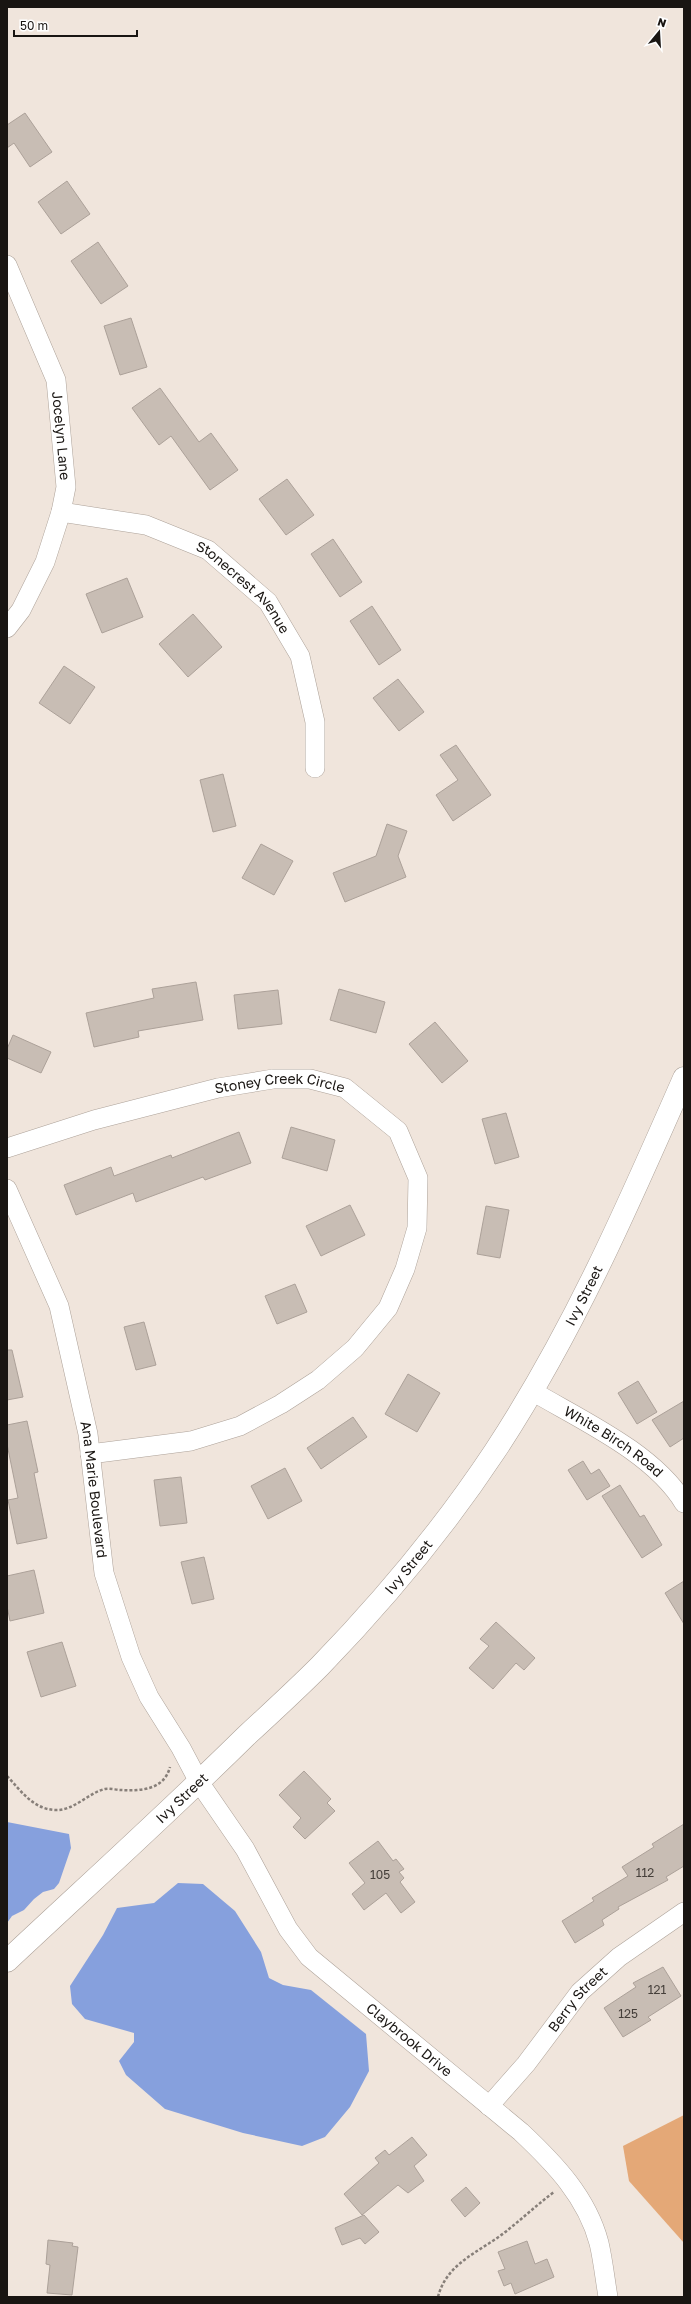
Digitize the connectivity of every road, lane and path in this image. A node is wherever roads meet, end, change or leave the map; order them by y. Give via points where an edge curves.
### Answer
1 (7, 265) edge
2 (61, 512) junction
3 (7, 628) edge
4 (315, 768) dead end
5 (684, 1078) edge
6 (7, 1148) edge
7 (7, 1189) edge
8 (532, 1391) junction
9 (90, 1454) junction
10 (684, 1503) edge
11 (177, 1741) junction
12 (7, 1776) edge
13 (199, 1782) junction
14 (684, 1912) edge
15 (7, 1961) edge
16 (489, 2106) junction
17 (567, 2181) junction
18 (438, 2297) edge
19 (608, 2297) edge

1 - 2 street, Jocelyn Lane via 56,380 66,487
2 - 3 street, Jocelyn Lane via 45,562 21,610
2 - 4 street, Stonecrest Avenue via 146,524 208,550 268,602 300,656 315,722
5 - 8 main road, Ivy Street via 588,1292
6 - 9 street, Stoney Creek Circle via 94,1120 218,1088 273,1079 310,1079 346,1088 398,1132 418,1178 417,1228 405,1269 388,1308 355,1348 318,1380 240,1426 191,1441
7 - 9 street, Ana Marie Boulevard via 59,1306
8 - 10 street, White Birch Road via 629,1449 657,1470
8 - 13 main road, Ivy Street via 494,1452 406,1570 319,1667
9 - 11 street, Ana Marie Boulevard via 104,1573 116,1613 131,1657 150,1697
11 - 12 path via 169,1774 158,1785 147,1790 106,1789 74,1806 56,1810 33,1804
11 - 13 street, Ana Marie Boulevard
13 - 15 main road, Ivy Street
13 - 16 street, Claybrook Drive via 245,1849 288,1929 309,1957
14 - 16 street, Berry Street via 619,1957 580,1992 526,2064
16 - 17 street, Claybrook Drive via 550,2159
17 - 18 path via 508,2230 452,2270 441,2286
17 - 19 street, Claybrook Drive via 579,2196 599,2242

